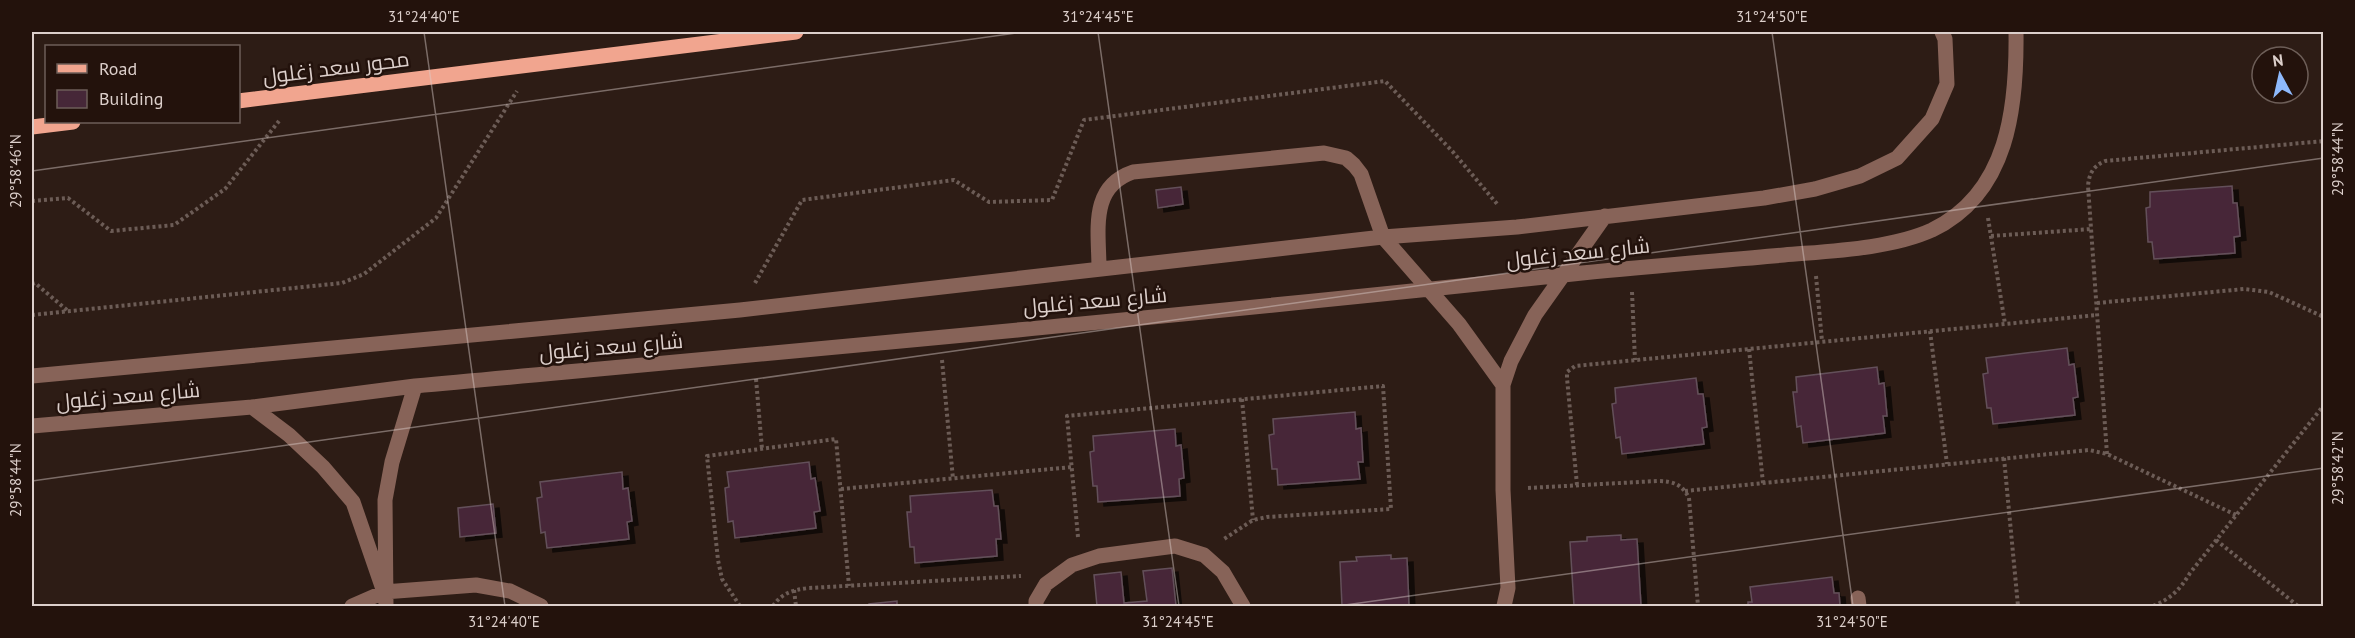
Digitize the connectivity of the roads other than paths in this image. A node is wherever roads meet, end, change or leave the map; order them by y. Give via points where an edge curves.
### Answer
1 (796, 32) edge
2 (1942, 32) edge
3 (2016, 32) edge
4 (240, 101) edge
5 (65, 123) edge
6 (32, 127) edge
7 (1605, 216) junction
8 (1383, 237) junction
9 (1099, 269) junction
10 (1562, 275) junction
11 (1429, 290) junction
12 (32, 376) edge
13 (1503, 385) junction
14 (415, 386) junction
15 (252, 406) junction
16 (32, 426) edge
17 (1508, 588) junction
18 (385, 599) edge
19 (351, 606) edge
20 (541, 606) edge
21 (1036, 606) edge
22 (1243, 606) edge
23 (1504, 606) edge
24 (1514, 606) edge

1 - 4 main road, محور سعد زغلول
2 - 7 street, شارع سعد زغلول via 1947,84 1932,119 1897,158 1860,176 1815,189
3 - 10 street, شارع سعد زغلول via 2011,119 1999,158 1984,187 1960,211 1933,229 1896,241 1814,252
5 - 6 main road
7 - 8 street, شارع سعد زغلول
7 - 10 street
8 - 9 street, شارع سعد زغلول
8 - 9 street via 1361,174 1346,158 1335,154 1133,172 1111,183 1104,193 1100,205
8 - 11 street
9 - 12 street, شارع سعد زغلول via 740,310
10 - 11 street, شارع سعد زغلول
10 - 13 street via 1522,337
11 - 13 street
11 - 14 street, شارع سعد زغلول
13 - 17 street
14 - 15 street, شارع سعد زغلول
14 - 18 street via 385,500
15 - 16 street, شارع سعد زغلول
15 - 18 street via 323,467 352,502
17 - 23 street
17 - 24 street
18 - 19 street
18 - 20 street via 476,585 510,591
21 - 22 street via 1046,584 1081,562 1175,546 1204,555 1223,572

